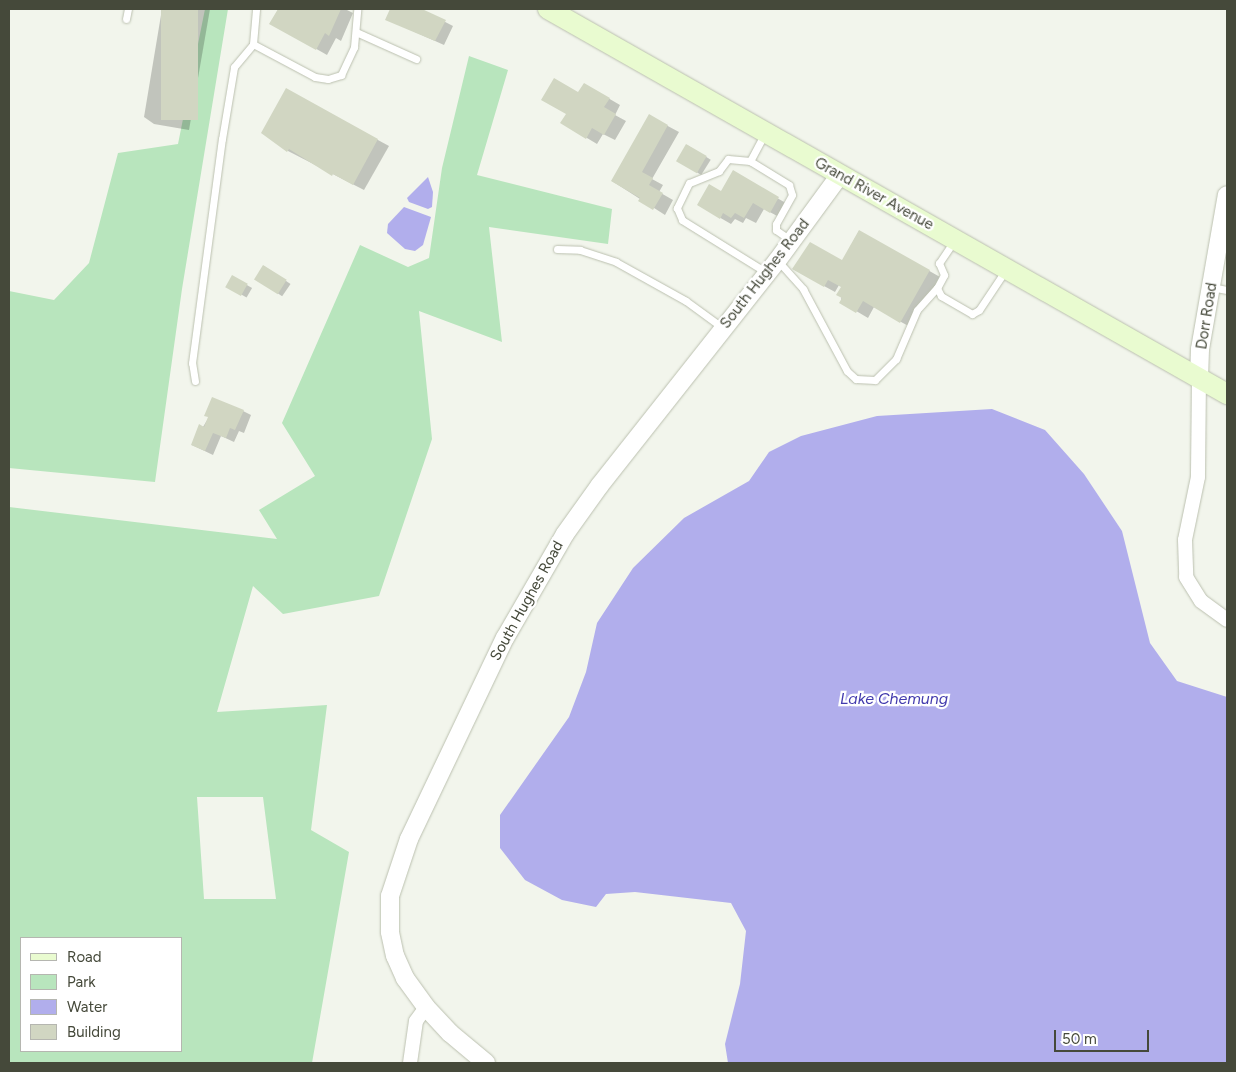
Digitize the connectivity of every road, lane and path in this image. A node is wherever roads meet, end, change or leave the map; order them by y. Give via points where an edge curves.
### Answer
1 (128, 9) edge
2 (256, 9) edge
3 (357, 9) edge
4 (548, 9) edge
5 (126, 19) dead end
6 (356, 32) junction
7 (253, 44) junction
8 (416, 59) dead end
9 (765, 133) junction
10 (750, 161) junction
11 (840, 175) junction
12 (1227, 199) edge
13 (955, 240) junction
14 (792, 241) junction
15 (557, 249) dead end
16 (772, 267) junction
17 (1007, 269) junction
18 (937, 288) junction
19 (1219, 288) edge
20 (723, 328) junction
21 (1199, 378) junction
22 (195, 381) dead end
23 (1227, 394) edge
24 (1227, 620) edge
25 (426, 1007) junction
26 (410, 1063) edge
27 (486, 1063) edge

1 - 5 lane
2 - 7 lane
3 - 6 lane
4 - 9 main road, Grand River Avenue
6 - 7 lane via 354,47 340,75 328,79 315,77
6 - 8 lane
7 - 22 lane via 234,67 197,322 192,363
9 - 10 lane
9 - 11 main road, Grand River Avenue
10 - 14 lane via 789,185 792,195 776,230
10 - 16 lane via 728,159 719,171 690,183 677,208 682,220
11 - 13 main road, Grand River Avenue
11 - 14 street, South Hughes Road
12 - 19 street, Dorr Road
13 - 17 main road, Grand River Avenue
13 - 18 lane via 939,263 944,274
14 - 16 street, South Hughes Road
15 - 20 lane via 580,250 616,262 686,302
16 - 18 lane via 804,289 847,371 856,379 875,380 896,359 917,310
16 - 20 street, South Hughes Road
17 - 18 lane via 979,310 972,314 940,296
17 - 21 main road, Grand River Avenue
19 - 21 street, Dorr Road via 1200,349
20 - 25 street, South Hughes Road via 600,486 535,583 472,705 409,839 390,896 390,932 400,967
21 - 23 main road, Grand River Avenue
21 - 24 street via 1198,477 1184,540 1186,578 1201,601
25 - 26 street via 416,1021
25 - 27 street, South Hughes Road

